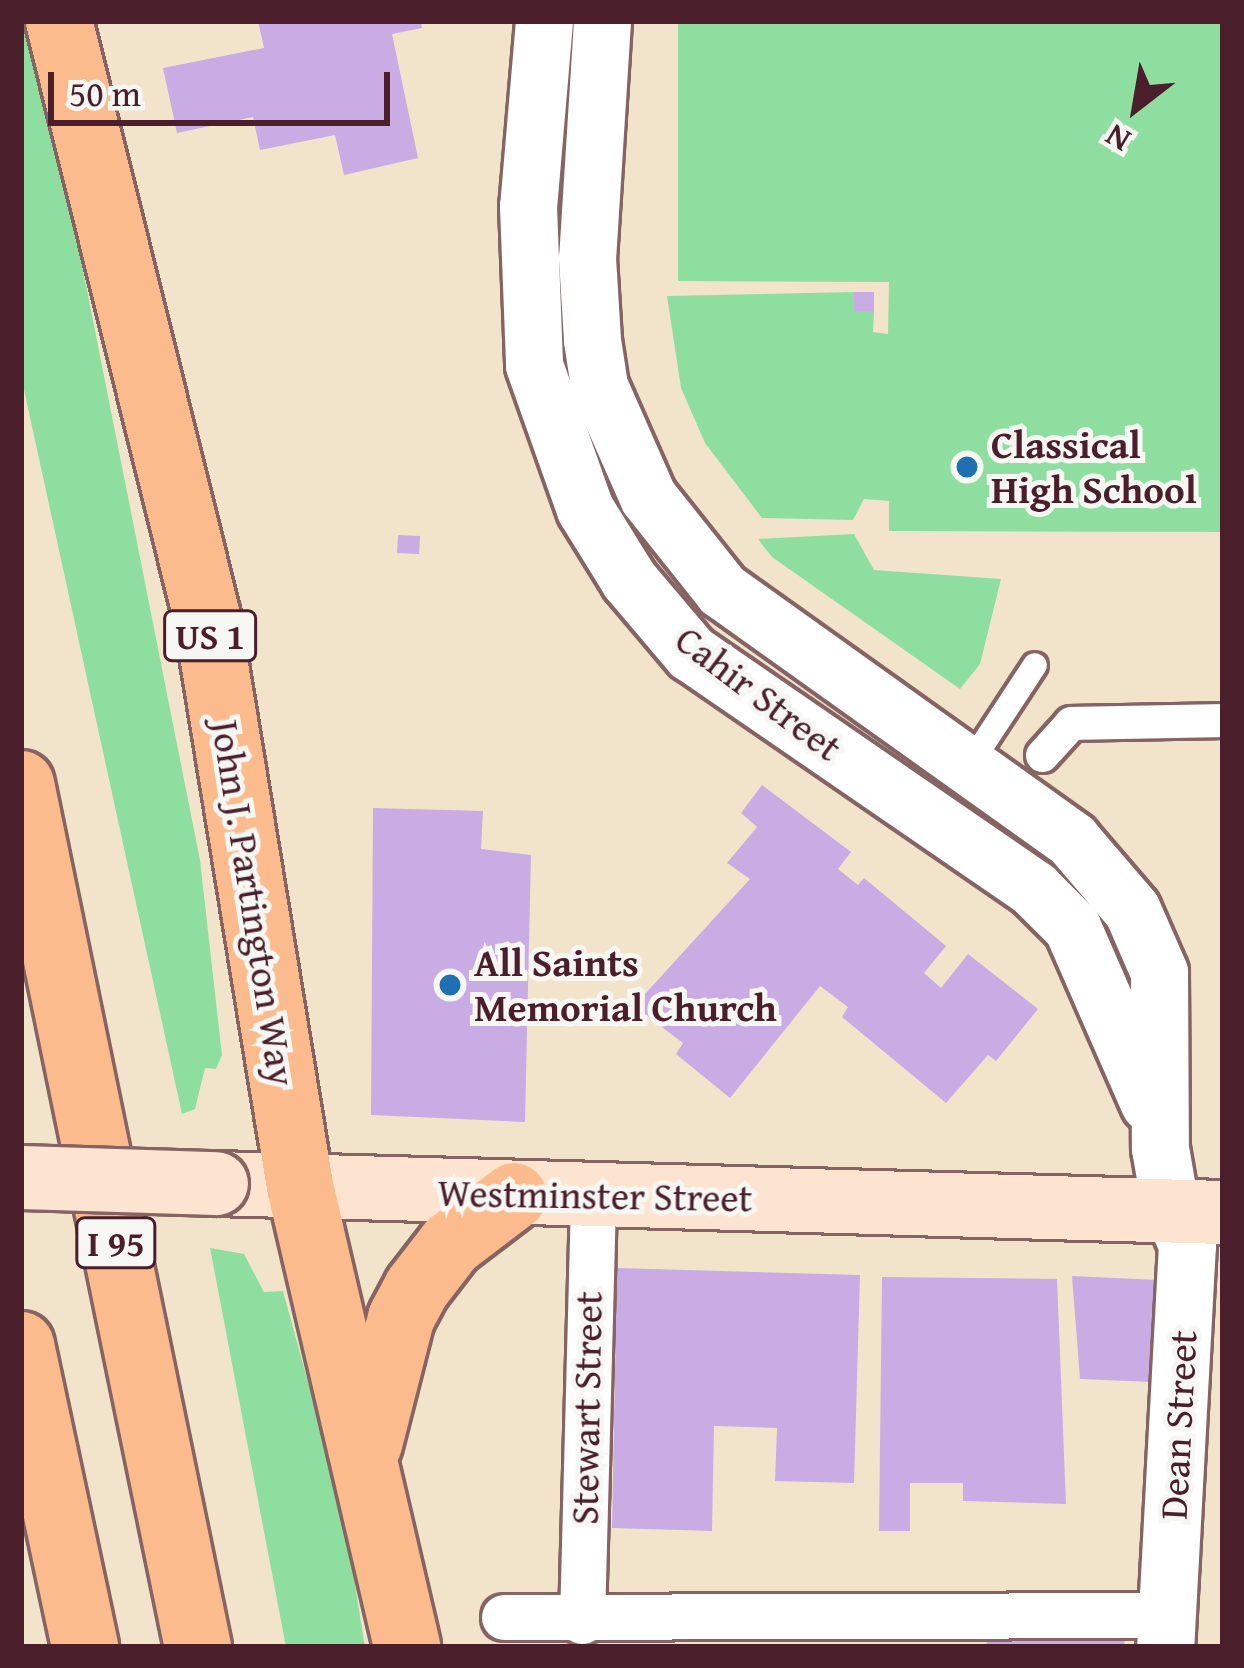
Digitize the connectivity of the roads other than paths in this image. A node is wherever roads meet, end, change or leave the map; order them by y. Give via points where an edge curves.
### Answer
1 (58, 21) edge
2 (85, 21) edge
3 (544, 21) edge
4 (602, 21) edge
5 (82, 94) junction
6 (1035, 665) dead end
7 (1223, 720) edge
8 (1042, 755) dead end
9 (970, 764) junction
10 (21, 784) edge
11 (1159, 1129) junction
12 (21, 1177) edge
13 (301, 1186) junction
14 (514, 1196) junction
15 (593, 1196) junction
16 (1205, 1202) edge
17 (21, 1345) edge
18 (366, 1454) junction
19 (504, 1617) dead end
20 (583, 1621) junction
21 (1167, 1631) edge
22 (85, 1647) edge
23 (198, 1647) edge
24 (407, 1647) edge

1 - 5 main road, John J. Partington Way
2 - 5 main road, US 1
3 - 11 street, Cahir Street via 528,206 534,364 585,509 628,580 691,652 1034,890 1072,927
4 - 9 street, Cahir Street via 587,259 599,386 620,442 679,545 722,590
5 - 13 main road, John J. Partington Way / US 1 via 207,617
6 - 9 lane
7 - 8 street via 1071,723
9 - 11 street, Cahir Street via 1072,840 1132,910 1159,972
10 - 23 main road, I 95
11 - 16 street, Cahir Street
12 - 13 main road, Westminster Street, bridge
13 - 14 main road, Westminster Street
13 - 18 main road, John J. Partington Way / US 1
14 - 15 main road, Westminster Street
14 - 18 main road via 451,1244 417,1288 400,1318
15 - 16 main road, Westminster Street
15 - 20 street, Stewart Street
16 - 21 street, Dean Street via 1187,1244
17 - 22 main road
18 - 24 main road, John J. Partington Way / US 1
19 - 20 street
20 - 21 street

